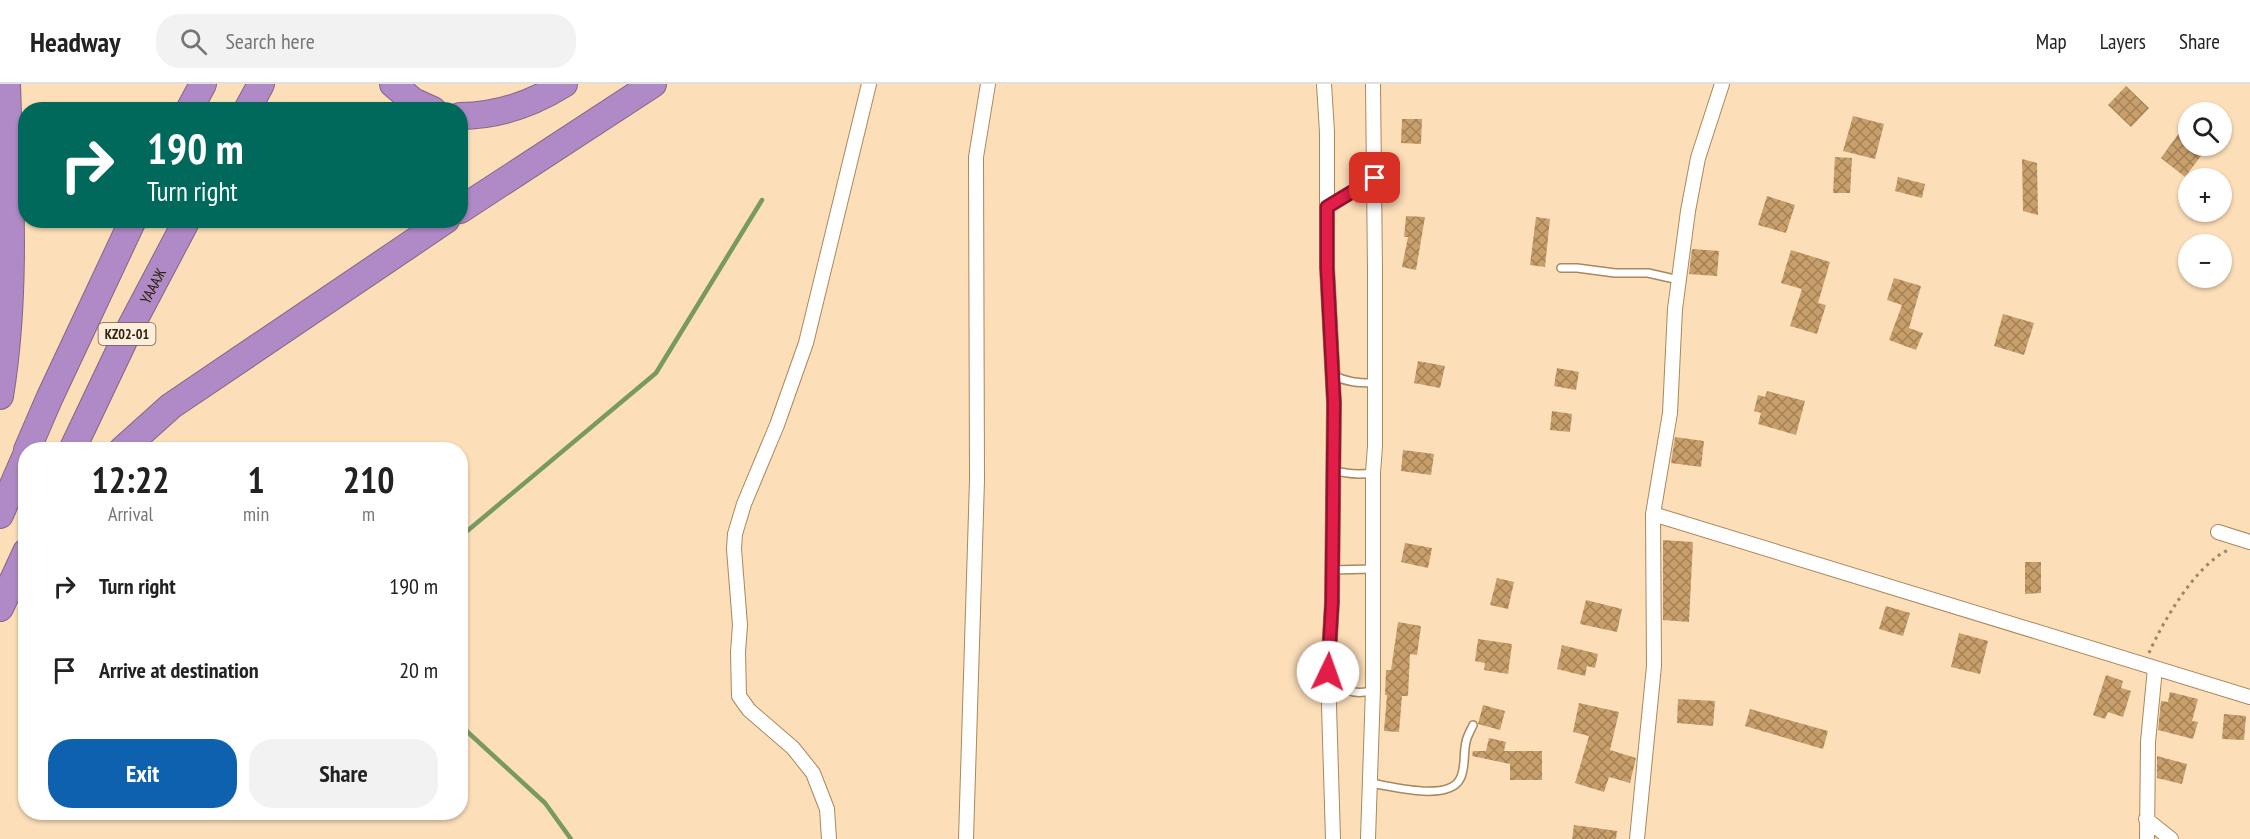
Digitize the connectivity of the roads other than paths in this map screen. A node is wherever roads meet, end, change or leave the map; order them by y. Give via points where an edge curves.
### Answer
1 (7, 84) edge
2 (203, 84) edge
3 (261, 84) edge
4 (393, 84) edge
5 (564, 84) edge
6 (653, 84) edge
7 (869, 84) edge
8 (988, 84) edge
9 (1372, 84) edge
10 (1722, 84) edge
11 (1325, 85) edge
12 (193, 102) edge
13 (251, 102) edge
14 (415, 102) edge
15 (468, 115) edge
16 (1375, 178) junction
17 (468, 205) edge
18 (1327, 207) junction
19 (129, 228) edge
20 (183, 228) edge
21 (434, 228) edge
22 (1561, 268) dead end
23 (1679, 280) junction
24 (1375, 372) junction
25 (1333, 375) junction
26 (0, 396) edge
27 (30, 442) edge
28 (76, 442) edge
29 (131, 442) edge
30 (1373, 468) junction
31 (1333, 470) junction
32 (18, 473) edge
33 (1653, 514) junction
34 (0, 515) edge
35 (2218, 532) dead end
36 (2250, 542) edge
37 (18, 569) edge
38 (1372, 569) junction
39 (1332, 570) junction
40 (18, 591) edge
41 (0, 608) edge
42 (0, 617) edge
43 (2152, 667) junction
44 (1328, 672) junction
45 (1373, 677) junction
46 (2250, 697) edge
47 (1473, 725) dead end
48 (1370, 783) junction
49 (2146, 819) junction
50 (830, 839) edge
51 (966, 839) edge
52 (1333, 839) edge
53 (1368, 839) edge
54 (1637, 839) edge
55 (2147, 839) edge
56 (2171, 839) edge

1 - 26 highway via 12,266
2 - 12 highway
3 - 13 highway
4 - 14 highway
5 - 15 highway via 530,104
6 - 17 highway
7 - 50 street via 806,343 744,504 734,549 740,626 739,696 749,710 794,748 813,773 827,809
8 - 51 street via 976,158 977,480
9 - 16 street
10 - 23 street via 1698,158
11 - 18 street
16 - 18 lane
16 - 24 street
18 - 25 street
19 - 27 highway, KZ02-01
20 - 28 highway, ҮАААЖ / KZ02-01
21 - 29 highway via 171,406
22 - 23 lane via 1648,273
23 - 33 street via 1670,413
24 - 25 lane via 1373,383 1344,381
24 - 30 street
25 - 31 street
30 - 31 lane via 1372,473 1360,475
30 - 38 street
31 - 39 street
32 - 34 highway
33 - 43 street
33 - 54 street via 1654,666
35 - 36 street
37 - 41 highway
38 - 39 lane
38 - 45 street
39 - 44 street
40 - 42 highway
43 - 46 street
43 - 49 street
44 - 45 lane via 1351,693 1370,691
44 - 52 street
45 - 48 street
47 - 48 lane via 1460,780 1451,789 1427,791
48 - 53 street
49 - 55 street
49 - 56 street

